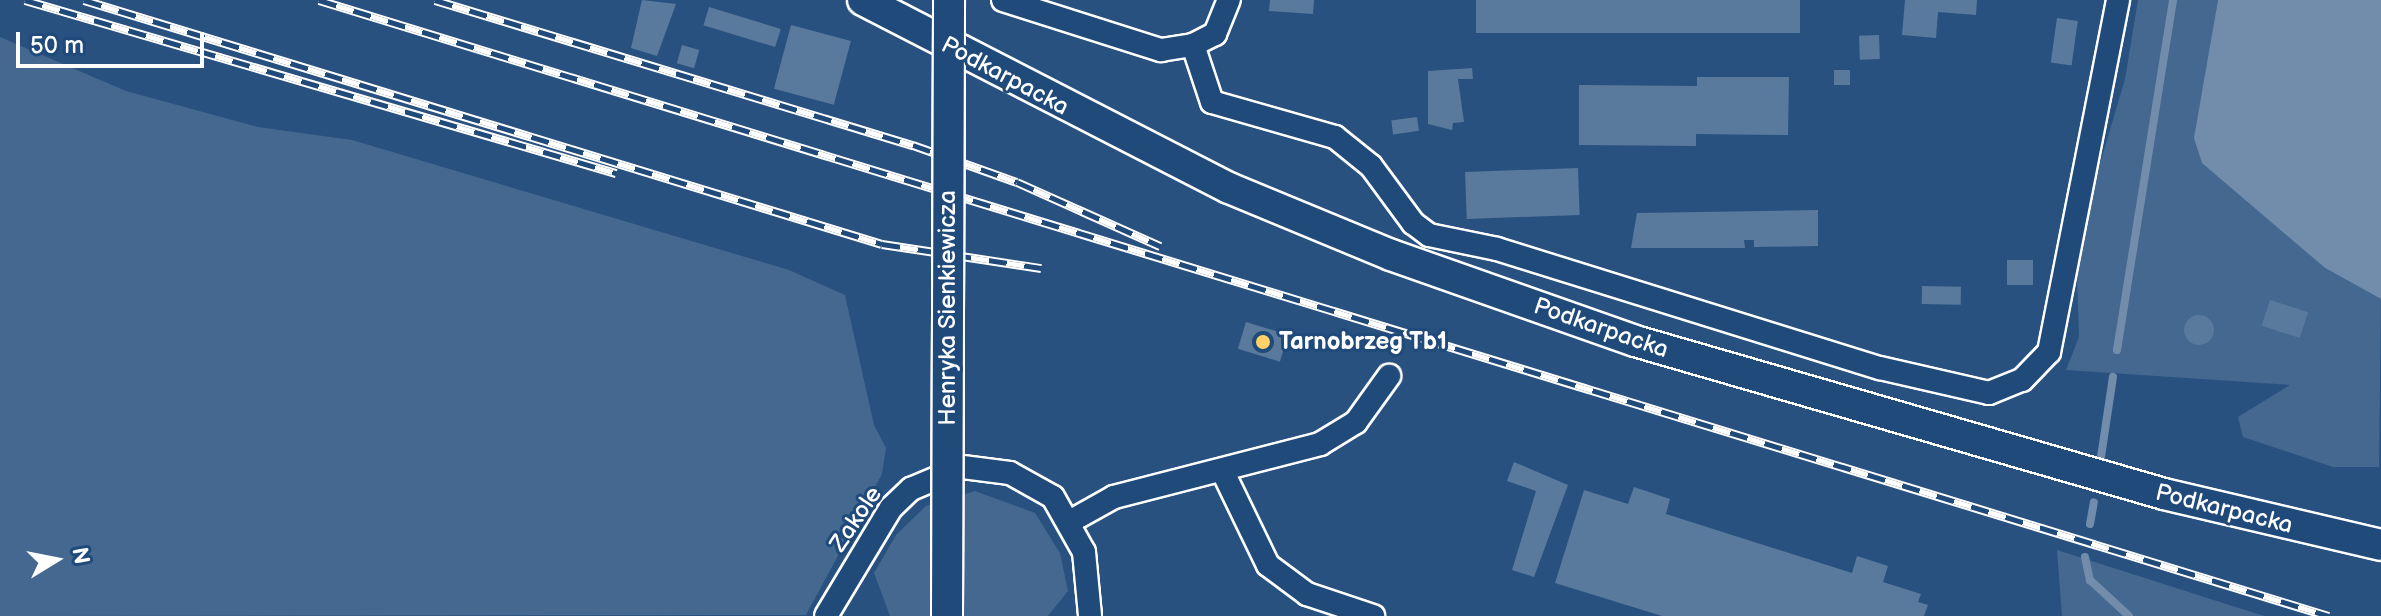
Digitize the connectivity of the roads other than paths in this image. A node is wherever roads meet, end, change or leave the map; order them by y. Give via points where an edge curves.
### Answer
1 (863, 0) edge
2 (949, 0) edge
3 (1003, 0) edge
4 (1229, 0) edge
5 (2118, 0) edge
6 (1193, 45) junction
7 (1389, 376) dead end
8 (1223, 472) junction
9 (1071, 521) junction
10 (2381, 545) edge
11 (826, 616) edge
12 (947, 616) edge
13 (1090, 616) edge
14 (1373, 616) edge

1 - 10 main road, Podkarpacka via 1229,188 1391,255 1666,350 2164,494
2 - 12 main road, Henryka Sienkiewicza, bridge
3 - 6 street via 1161,50
4 - 6 street via 1215,34
5 - 6 street via 2049,352 2022,380 1989,393 1880,368 1497,249 1429,235 1413,223 1371,166 1335,137 1212,102
7 - 8 street via 1372,404 1341,434 1289,456
8 - 9 street via 1114,497
8 - 14 street via 1268,565 1307,594
9 - 11 street, Zakole via 1053,497 1010,473 963,467 935,475 891,508
9 - 13 street via 1084,552

